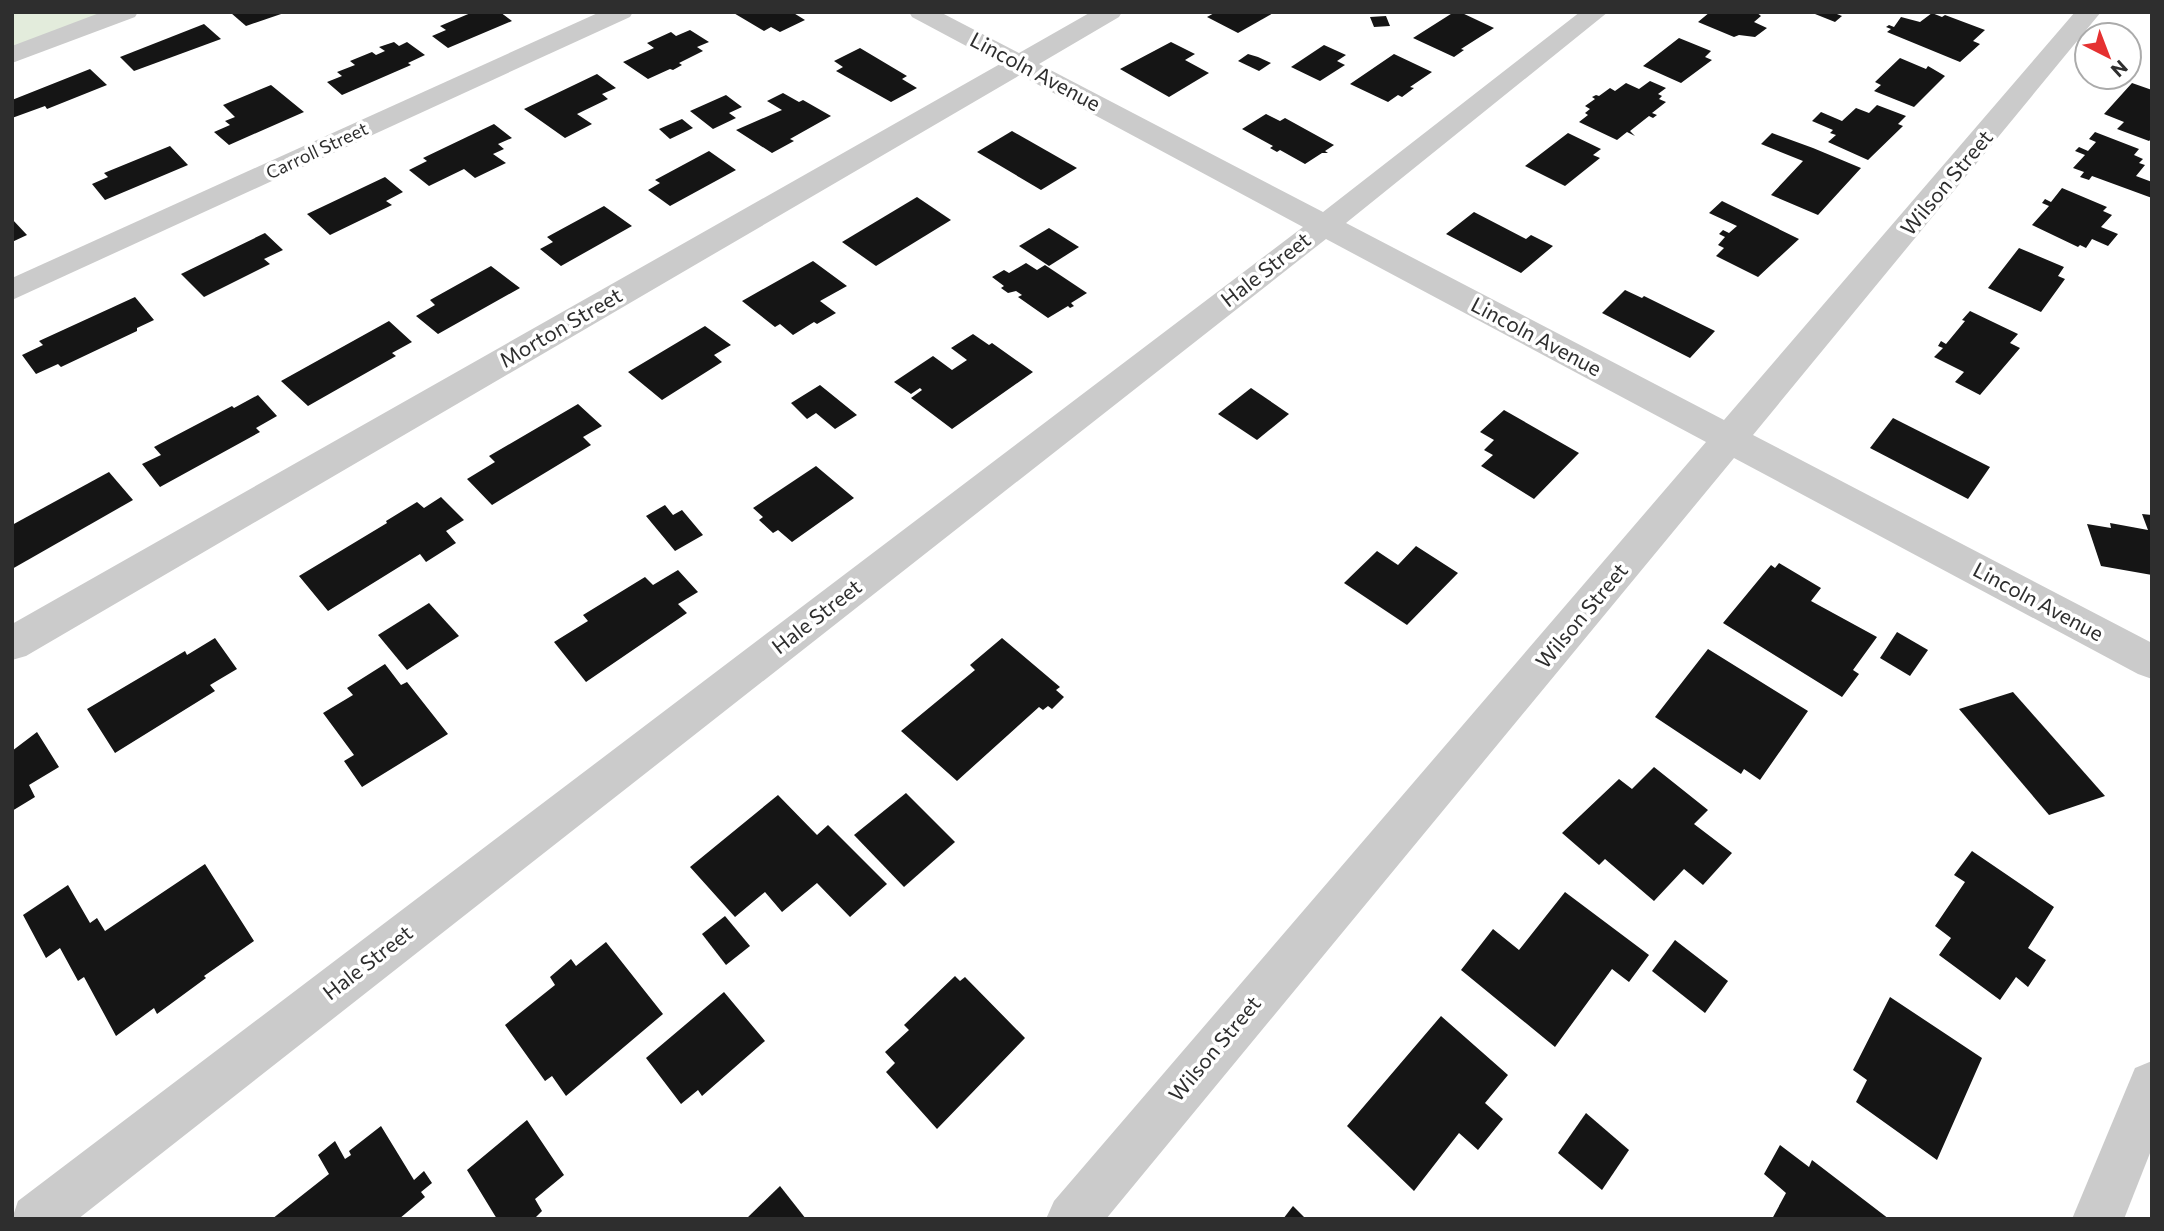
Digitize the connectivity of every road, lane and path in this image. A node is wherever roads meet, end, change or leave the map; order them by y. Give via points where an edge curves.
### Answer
1 (126, 12) edge
2 (621, 12) edge
3 (921, 12) edge
4 (1110, 12) edge
5 (1596, 12) edge
6 (2089, 12) edge
7 (12, 55) edge
8 (1021, 64) junction
9 (1325, 225) junction
10 (12, 290) edge
11 (1730, 441) junction
12 (12, 644) edge
13 (2152, 662) edge
14 (2152, 1085) edge
15 (36, 1219) edge
16 (1072, 1219) edge
17 (2098, 1219) edge

1 - 7 street
2 - 10 street, Carroll Street
3 - 8 street, Lincoln Avenue
4 - 8 street, Morton Street
5 - 9 street, Hale Street
6 - 11 street, Wilson Street
8 - 9 street, Lincoln Avenue
8 - 12 street, Morton Street
9 - 11 street, Lincoln Avenue
9 - 15 street, Hale Street
11 - 13 street, Lincoln Avenue
11 - 16 street, Wilson Street
14 - 17 street

